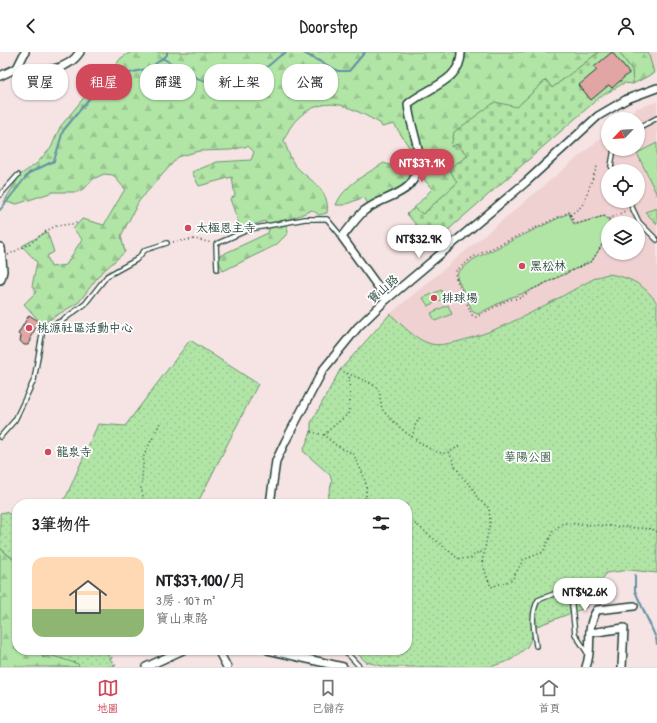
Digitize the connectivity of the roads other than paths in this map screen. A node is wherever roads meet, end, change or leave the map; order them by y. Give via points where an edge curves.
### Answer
1 (25, 52) edge
2 (80, 52) edge
3 (461, 52) edge
4 (20, 64) edge
5 (68, 64) edge
6 (12, 71) edge
7 (0, 76) edge
8 (657, 88) edge
9 (657, 118) edge
10 (645, 124) edge
11 (18, 175) dead end
12 (0, 195) edge
13 (632, 208) edge
14 (342, 237) junction
15 (657, 240) edge
16 (167, 243) road end
17 (0, 248) edge
18 (217, 269) dead end
19 (0, 279) edge
20 (387, 299) junction
21 (0, 436) edge
22 (271, 499) edge
23 (634, 606) dead end
24 (590, 633) junction
25 (536, 646) dead end
26 (172, 655) edge
27 (221, 655) edge
28 (290, 655) edge
29 (349, 655) edge
30 (590, 657) junction
31 (146, 667) edge
32 (227, 667) edge
33 (343, 667) edge
34 (360, 667) edge
35 (586, 667) edge
36 (622, 667) edge

1 - 4 street
2 - 5 street
3 - 14 street via 456,72 408,104 419,157 412,184 402,192 362,212
6 - 7 street
8 - 20 street, 寶山路 via 627,99 598,116 526,182
9 - 10 lane
11 - 12 lane
13 - 15 lane via 639,222
14 - 18 lane via 327,219 305,219 250,229 216,244
14 - 20 street
16 - 21 lane via 145,250 136,260 108,276 85,304 63,320 43,329 34,380 15,420
17 - 19 main road
20 - 22 street, 寶山路 via 358,327 323,370 276,461
23 - 24 street via 597,610 590,621
24 - 30 street
24 - 36 street via 624,628
25 - 30 lane via 534,607 538,600 567,589 571,596 575,634
26 - 31 street
27 - 32 street
28 - 33 street
29 - 34 lane
30 - 35 street

